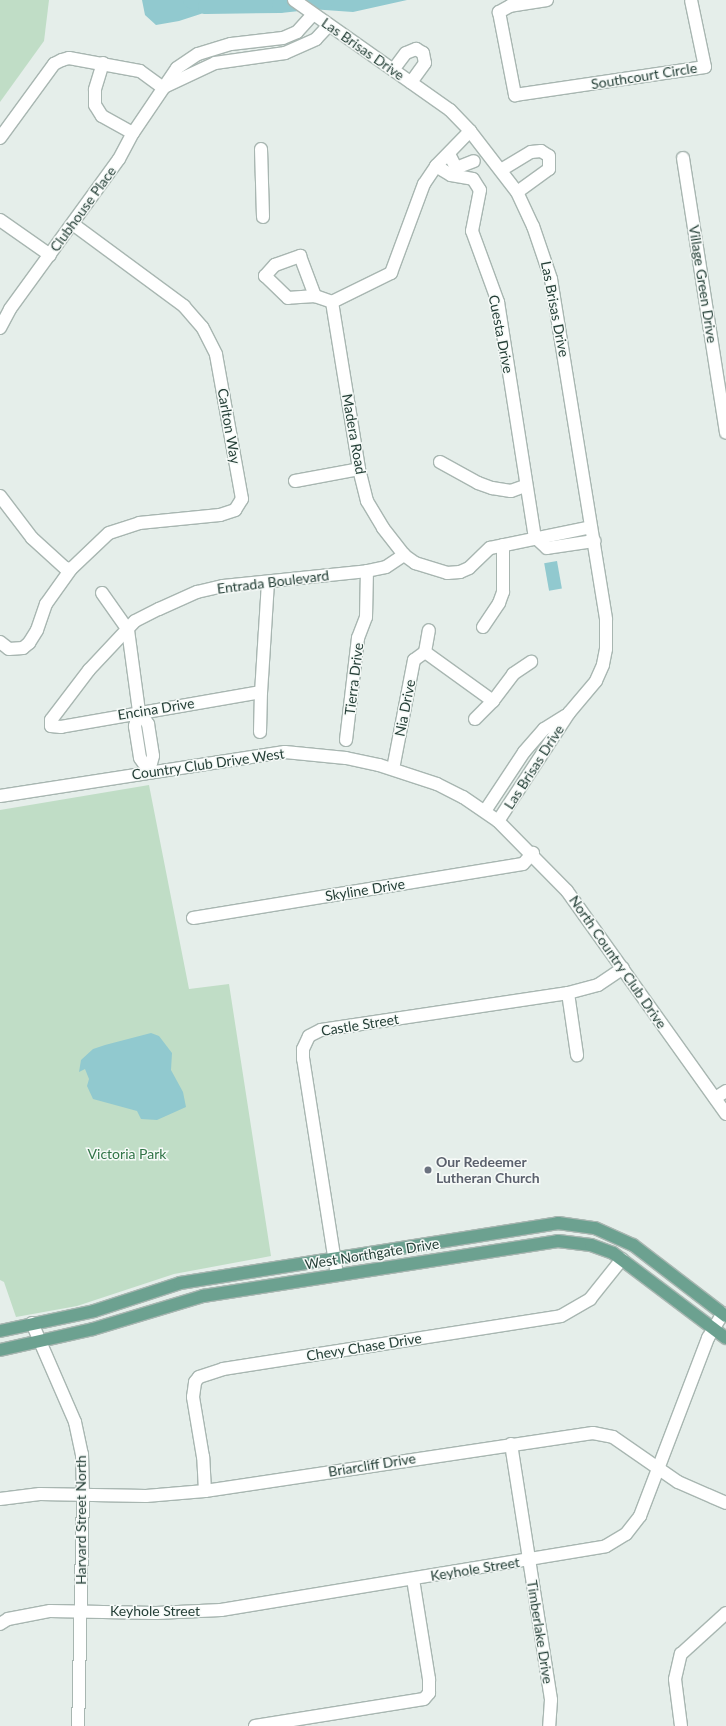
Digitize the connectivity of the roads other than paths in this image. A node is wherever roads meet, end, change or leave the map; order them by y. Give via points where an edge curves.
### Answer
1 (294, 0) edge
2 (547, 0) edge
3 (691, 0) edge
4 (313, 14) junction
5 (329, 25) junction
6 (103, 63) junction
7 (393, 70) junction
8 (410, 82) junction
9 (163, 88) junction
10 (470, 131) junction
11 (133, 132) junction
12 (0, 138) edge
13 (261, 149) dead end
14 (486, 150) junction
15 (449, 154) junction
16 (683, 158) dead end
17 (474, 161) junction
18 (436, 166) junction
19 (501, 170) junction
20 (465, 177) junction
21 (517, 192) junction
22 (264, 217) dead end
23 (0, 220) edge
24 (74, 225) junction
25 (50, 255) junction
26 (315, 296) dead end
27 (332, 302) junction
28 (0, 328) edge
29 (726, 433) edge
30 (440, 462) dead end
31 (359, 469) junction
32 (295, 481) dead end
33 (525, 486) junction
34 (0, 496) edge
35 (591, 527) junction
36 (535, 538) junction
37 (594, 540) junction
38 (503, 545) junction
39 (404, 555) junction
40 (72, 569) junction
41 (367, 571) junction
42 (268, 582) junction
43 (102, 593) dead end
44 (483, 627) dead end
45 (128, 630) junction
46 (429, 630) dead end
47 (0, 642) edge
48 (425, 652) junction
49 (531, 662) dead end
50 (261, 692) junction
51 (494, 701) junction
52 (139, 711) junction
53 (569, 713) junction
54 (475, 719) dead end
55 (51, 726) joint
56 (260, 732) dead end
57 (346, 740) dead end
58 (393, 769) junction
59 (149, 772) junction
60 (0, 796) edge
61 (485, 811) junction
62 (498, 821) junction
63 (533, 853) junction
64 (193, 918) dead end
65 (623, 968) junction
66 (568, 993) junction
67 (577, 1055) dead end
68 (726, 1091) edge
69 (715, 1098) junction
70 (726, 1114) edge
71 (517, 1228) junction
72 (521, 1245) junction
73 (334, 1258) junction
74 (622, 1259) junction
75 (337, 1275) junction
76 (724, 1315) edge
77 (32, 1323) junction
78 (712, 1328) junction
79 (0, 1331) edge
80 (726, 1338) edge
81 (38, 1340) junction
82 (0, 1350) edge
83 (511, 1444) junction
84 (659, 1467) junction
85 (205, 1491) junction
86 (83, 1494) junction
87 (0, 1499) edge
88 (726, 1503) edge
89 (529, 1560) junction
90 (413, 1579) junction
91 (80, 1610) junction
92 (726, 1613) edge
93 (0, 1624) edge
94 (78, 1726) edge
95 (255, 1726) edge
96 (549, 1726) edge
97 (681, 1726) edge

1 - 4 street, Las Brisas Drive
2 - 3 street, Southcourt Circle via 510,6 499,12 515,95 705,67
4 - 5 street, Las Brisas Drive
4 - 9 street, Clubhouse Place via 297,32 283,38 230,44 198,54 176,68
5 - 7 street, Las Brisas Drive
5 - 9 street via 316,40 285,53 215,63
6 - 9 street via 140,71
6 - 11 street via 95,90 95,105 102,116
6 - 12 street via 70,58 54,64
7 - 8 street, Las Brisas Drive
7 - 8 street via 406,53 416,49 423,54 425,63
8 - 10 street, Las Brisas Drive via 450,110
9 - 11 street, Clubhouse Place
10 - 14 street, Las Brisas Drive
10 - 15 street
11 - 24 street, Clubhouse Place via 119,159
13 - 22 street
14 - 17 street
14 - 19 street, Las Brisas Drive
15 - 17 street via 456,168
15 - 18 street
16 - 29 street, Village Green Drive
17 - 20 street
18 - 20 street, Cuesta Drive via 451,174
18 - 27 street via 424,184 390,273
19 - 21 street, Las Brisas Drive
19 - 21 street via 531,152 541,151 548,156 549,169
20 - 33 street, Cuesta Drive via 473,179 480,190 472,231 498,302
21 - 35 street, Las Brisas Drive via 547,260
23 - 25 street
24 - 25 street, Clubhouse Place
24 - 40 street, Carlton Way via 184,306 202,327 216,354 242,498 236,510 220,515 139,523 116,530
25 - 28 street, Clubhouse Place
26 - 27 street
27 - 31 street, Madera Road
30 - 33 street via 492,488 511,491
31 - 32 street
31 - 39 street, Madera Road via 367,501 383,528
33 - 36 street, Cuesta Drive
34 - 40 street via 32,538 65,568
35 - 36 street
35 - 37 street, Las Brisas Drive
36 - 37 street via 547,548
36 - 38 street
37 - 53 street, Las Brisas Drive via 606,620 606,649 596,681
38 - 39 street via 490,548 469,568 460,572 447,573 415,563
38 - 44 street via 503,592
39 - 41 street, Entrada Boulevard via 386,567
40 - 47 street, Carlton Way via 46,604 37,630 29,643 23,648 10,649
41 - 42 street, Entrada Boulevard
41 - 57 street, Tierra Drive via 366,617 358,638
42 - 45 street, Entrada Boulevard via 223,586 197,592 135,621
42 - 50 street
43 - 45 street
45 - 52 street
45 - 55 street, Entrada Boulevard via 67,697 51,720
46 - 48 street
48 - 51 street
48 - 58 street, Nia Drive via 414,660
49 - 51 street via 513,674
50 - 52 street, Encina Drive
50 - 56 street
51 - 54 street
52 - 55 street, Encina Drive via 61,727
52 - 59 street via 148,724 153,756
53 - 61 street, Las Brisas Drive via 544,729 524,752
53 - 62 street, Las Brisas Drive
58 - 59 street, Country Club Drive West via 346,758 285,752
58 - 61 street, Country Club Drive West via 437,784
59 - 60 street, Country Club Drive West
61 - 62 street, Country Club Drive West
62 - 63 street, North Country Club Drive
63 - 64 street, Skyline Drive via 523,864
63 - 65 street, North Country Club Drive via 567,891
65 - 66 street, Castle Street via 598,985
65 - 69 street, North Country Club Drive
66 - 67 street
66 - 73 street, Castle Street via 321,1030 309,1036 303,1049 303,1059
68 - 69 street
69 - 70 street, North Country Club Drive
71 - 72 main road
71 - 73 main road, West Northgate Drive
71 - 76 main road, West Northgate Drive via 558,1223 608,1232 633,1245
72 - 74 main road, West Northgate Drive via 574,1242 604,1249
72 - 75 main road, West Northgate Drive
73 - 75 street, Castle Street
73 - 77 main road, West Northgate Drive via 180,1283 94,1311
74 - 78 main road, West Northgate Drive
74 - 85 street, Chevy Chase Drive via 590,1299 581,1307 561,1316 223,1369 200,1377 195,1382 193,1397 203,1457
75 - 81 main road, West Northgate Drive via 203,1296 93,1329
76 - 78 street, Keyhole Street
77 - 79 main road, West Northgate Drive
77 - 81 street, Harvard Street North
78 - 80 main road, West Northgate Drive
78 - 84 street, Keyhole Street
81 - 82 main road, West Northgate Drive
81 - 86 street, Harvard Street North via 76,1422 82,1454
83 - 84 street, Briarcliff Drive via 598,1433 618,1440
83 - 85 street, Briarcliff Drive
83 - 89 street, Timberlake Drive
84 - 88 street, Briarcliff Drive via 678,1482
84 - 89 street, Keyhole Street via 635,1526 617,1541 593,1550
85 - 86 street, Briarcliff Drive via 146,1496
86 - 87 street, Briarcliff Drive via 40,1494
86 - 91 street, Harvard Street North
89 - 90 street, Keyhole Street
89 - 96 street, Timberlake Drive via 551,1700
90 - 91 street, Keyhole Street via 221,1610 156,1613
90 - 95 street via 429,1679 428,1693 424,1699
91 - 93 street, Keyhole Street via 27,1614
91 - 94 street, Harvard Street North
92 - 97 street via 681,1654 675,1679

